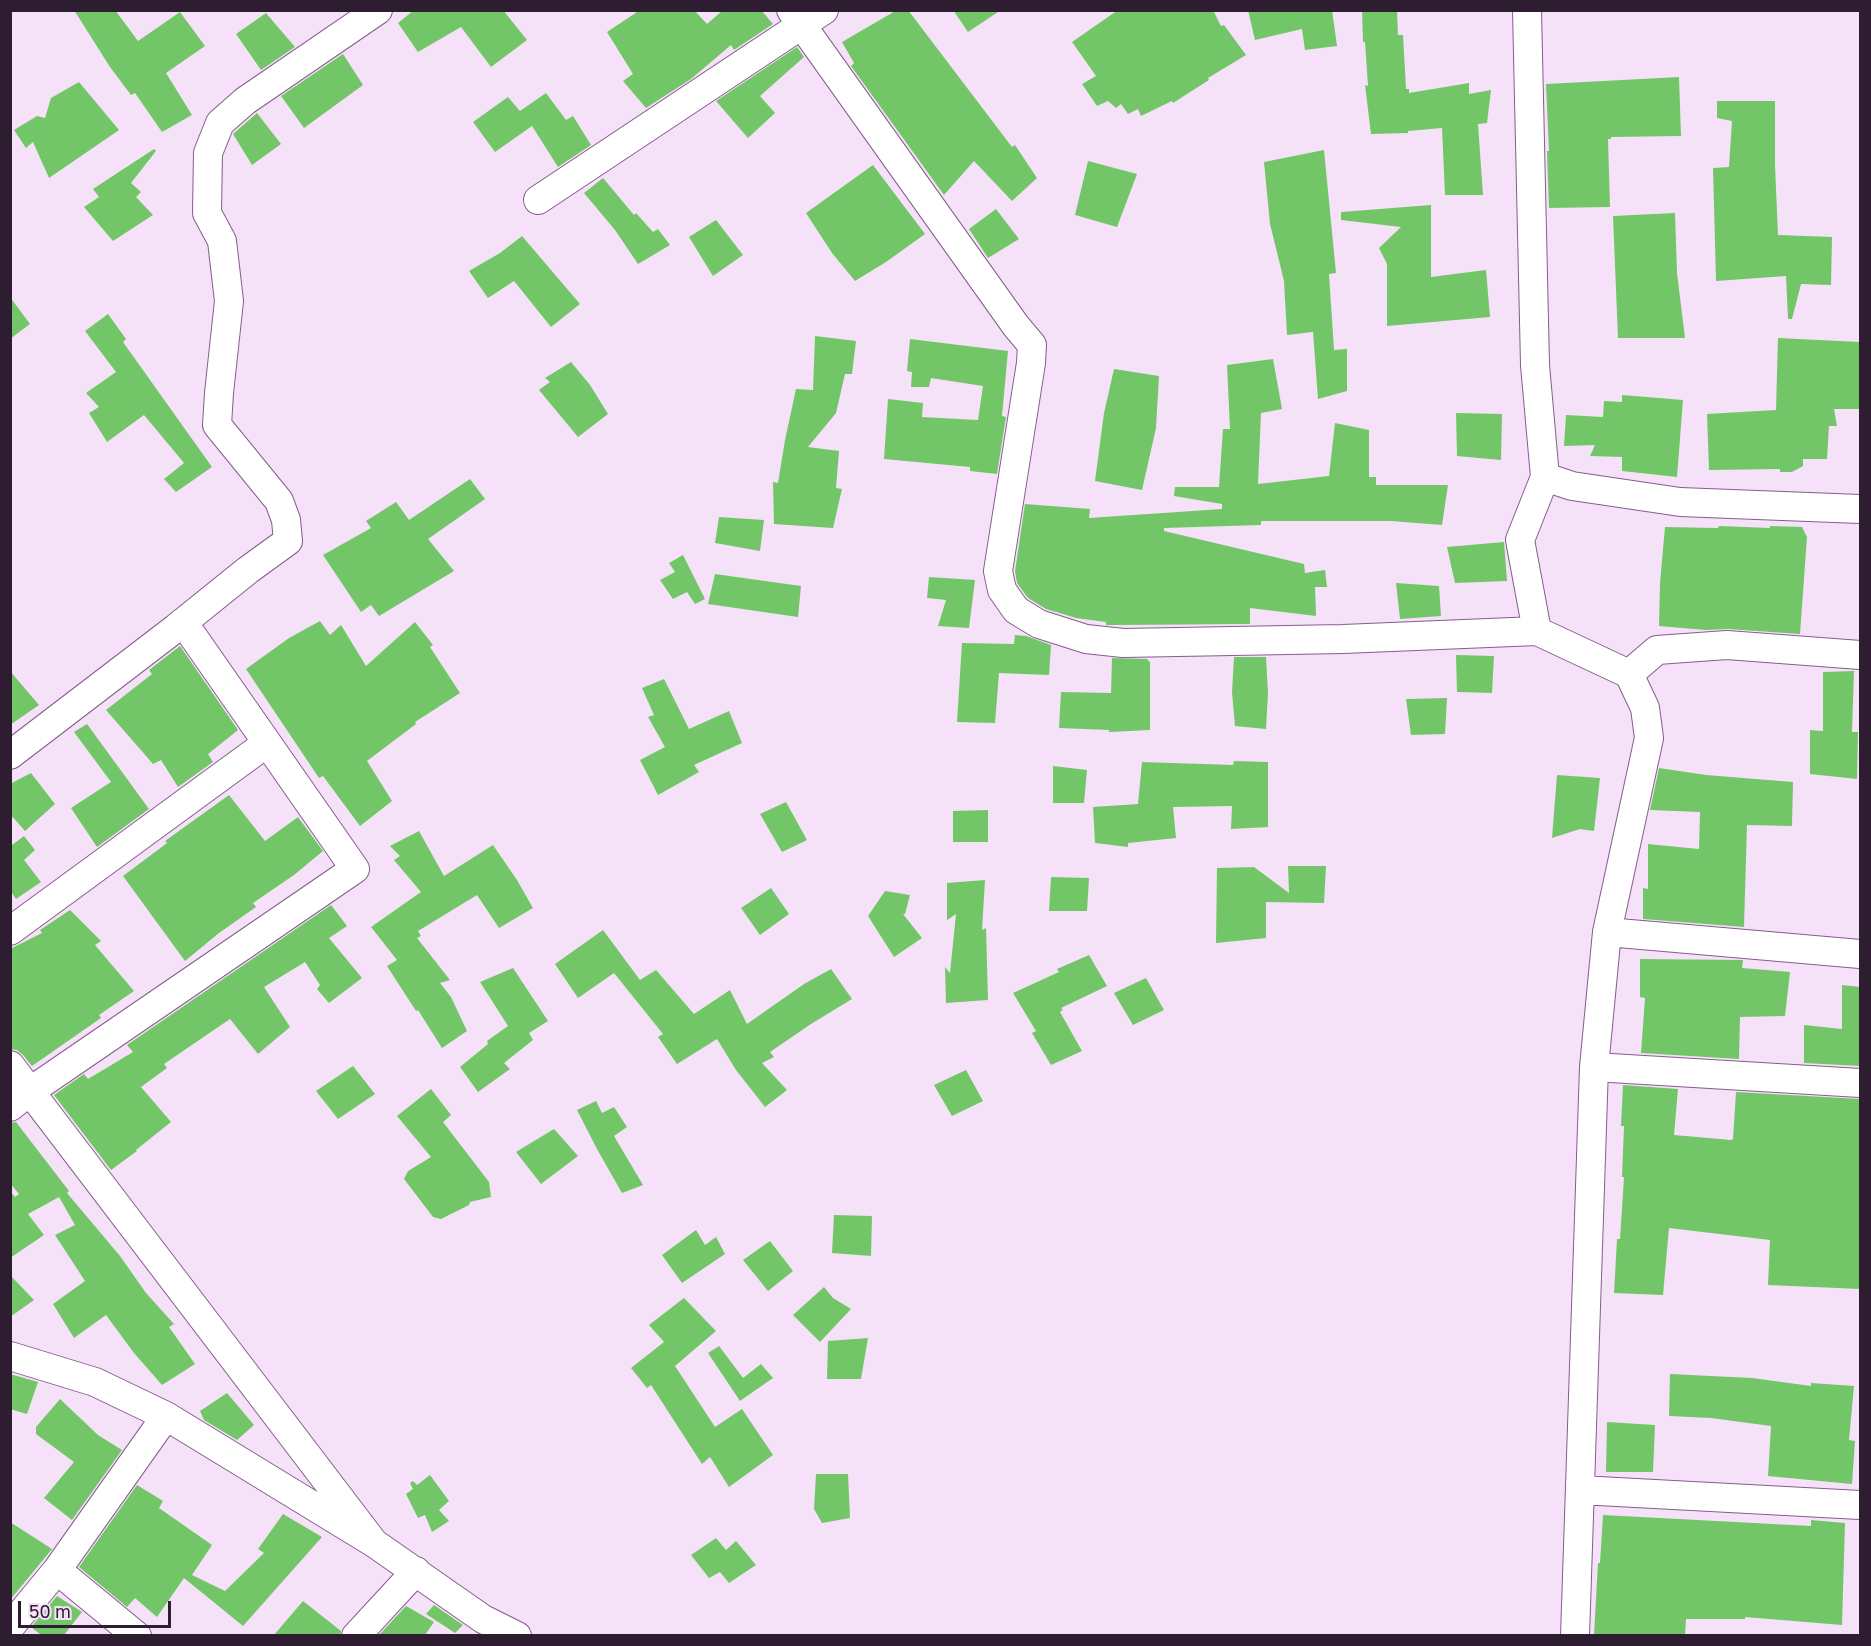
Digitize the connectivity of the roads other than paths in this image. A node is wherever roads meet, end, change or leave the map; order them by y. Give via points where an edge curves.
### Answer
1 (378, 10) edge
2 (1527, 10) edge
3 (806, 15) edge
4 (538, 200) dead end
5 (1545, 477) junction
6 (1860, 509) edge
7 (183, 622) junction
8 (1538, 631) junction
9 (1860, 655) edge
10 (1629, 674) junction
11 (267, 743) junction
12 (10, 755) edge
13 (10, 931) edge
14 (1607, 932) junction
15 (1860, 954) edge
16 (10, 1065) edge
17 (1594, 1067) junction
18 (1860, 1083) edge
19 (20, 1099) edge
20 (10, 1356) edge
21 (166, 1416) junction
22 (1580, 1490) junction
23 (1860, 1505) edge
24 (374, 1543) junction
25 (57, 1570) junction
26 (416, 1571) junction
27 (10, 1627) edge
28 (137, 1635) edge
29 (356, 1635) edge
30 (517, 1635) edge
31 (1575, 1635) edge

1 - 7 street via 245,101 220,123 208,153 207,213 222,242 229,301 217,425 279,501 288,541
2 - 5 street via 1535,365
3 - 4 street
3 - 8 street via 1032,345 998,571 1002,590 1016,610 1039,624 1086,639 1123,643
5 - 6 street via 1572,486 1680,502
5 - 8 street via 1520,540
7 - 11 street
7 - 12 street
8 - 10 street
9 - 10 street via 1727,645 1657,650
10 - 14 street via 1645,708 1649,738
11 - 13 street
11 - 19 street via 355,869
14 - 15 street
14 - 17 street
16 - 19 street
17 - 18 street
17 - 22 street
19 - 24 street
20 - 21 street via 95,1382
21 - 24 street
21 - 25 street
22 - 23 street
22 - 31 street
24 - 26 street
25 - 27 street
25 - 28 street
26 - 29 street
26 - 30 street via 483,1619

